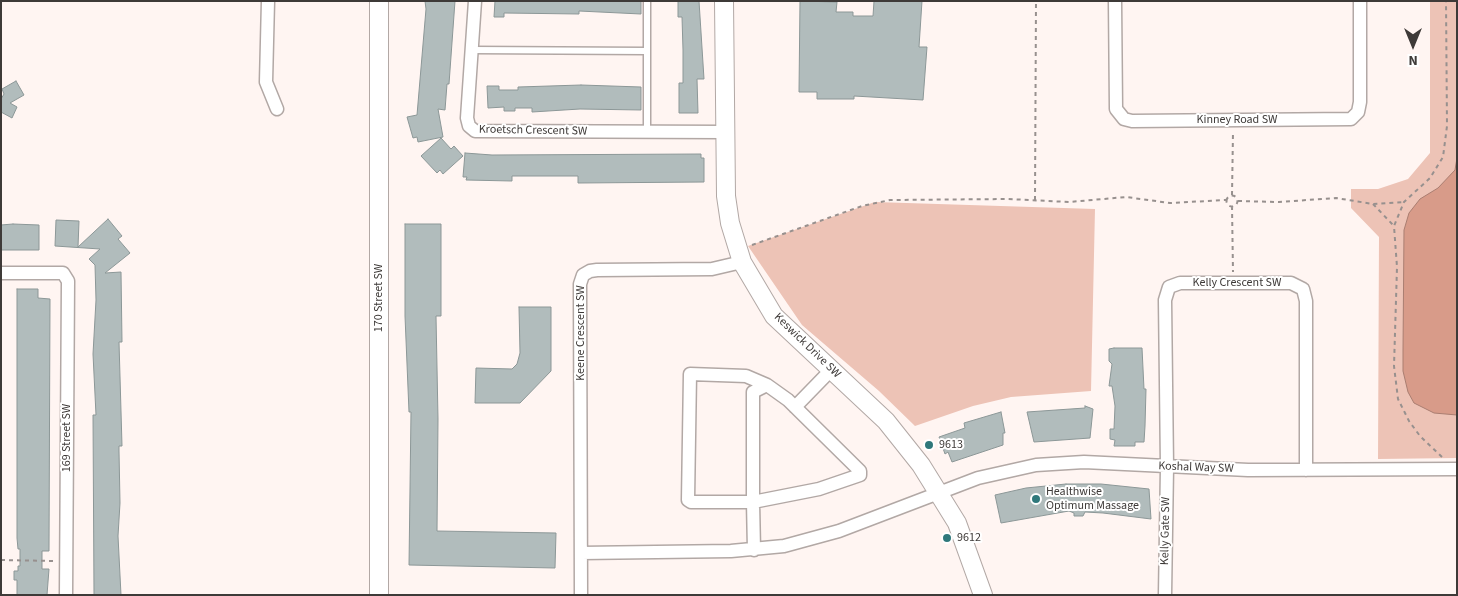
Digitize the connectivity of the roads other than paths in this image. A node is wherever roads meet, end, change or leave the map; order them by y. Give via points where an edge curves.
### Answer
1 (268, 1) edge
2 (379, 1) edge
3 (475, 1) edge
4 (647, 1) edge
5 (724, 1) edge
6 (1115, 1) edge
7 (1360, 1) edge
8 (472, 50) junction
9 (647, 51) junction
10 (277, 109) dead end
11 (647, 132) junction
12 (725, 132) junction
13 (739, 255) junction
14 (1, 273) edge
15 (831, 370) junction
16 (767, 385) junction
17 (795, 407) junction
18 (1452, 465) edge
19 (1167, 467) junction
20 (1306, 470) junction
21 (939, 492) junction
22 (752, 502) junction
23 (754, 550) junction
24 (581, 553) junction
25 (66, 595) edge
26 (379, 595) edge
27 (581, 595) edge
28 (983, 595) edge
29 (1165, 595) edge

1 - 10 street via 266,82
2 - 26 street, 170 Street SW
3 - 8 street, Kroetsch Crescent SW
4 - 9 lane
5 - 12 street, Keswick Drive SW
6 - 7 street, Kinney Road SW via 1115,105 1120,116 1132,121 1342,120 1355,116 1360,102
8 - 9 lane
8 - 11 street, Kroetsch Crescent SW via 466,118 475,131
9 - 11 lane
11 - 12 street, Kroetsch Crescent SW
12 - 13 street, Keswick Drive SW via 726,196
13 - 15 street, Keswick Drive SW via 774,316
13 - 24 street, Keene Crescent SW via 712,269 597,270 583,276 580,284
14 - 25 street, 169 Street SW via 66,277
15 - 17 street
15 - 21 street, Keswick Drive SW via 886,421
16 - 17 street
16 - 22 street via 753,392
16 - 22 street via 746,376 690,374 688,500
17 - 22 street via 860,471 860,475 819,489
18 - 20 street, Koshal Way SW
19 - 20 street, Koshal Way SW
19 - 20 street, Kelly Crescent SW via 1166,290 1180,283 1296,284 1306,294
19 - 21 street, Koshal Way SW via 1084,462 1036,465 991,474
19 - 29 street, Kelly Gate SW
21 - 23 street via 819,538
21 - 28 street, Keswick Drive SW via 957,523
22 - 23 street
23 - 24 street
24 - 27 street, Keene Crescent SW

